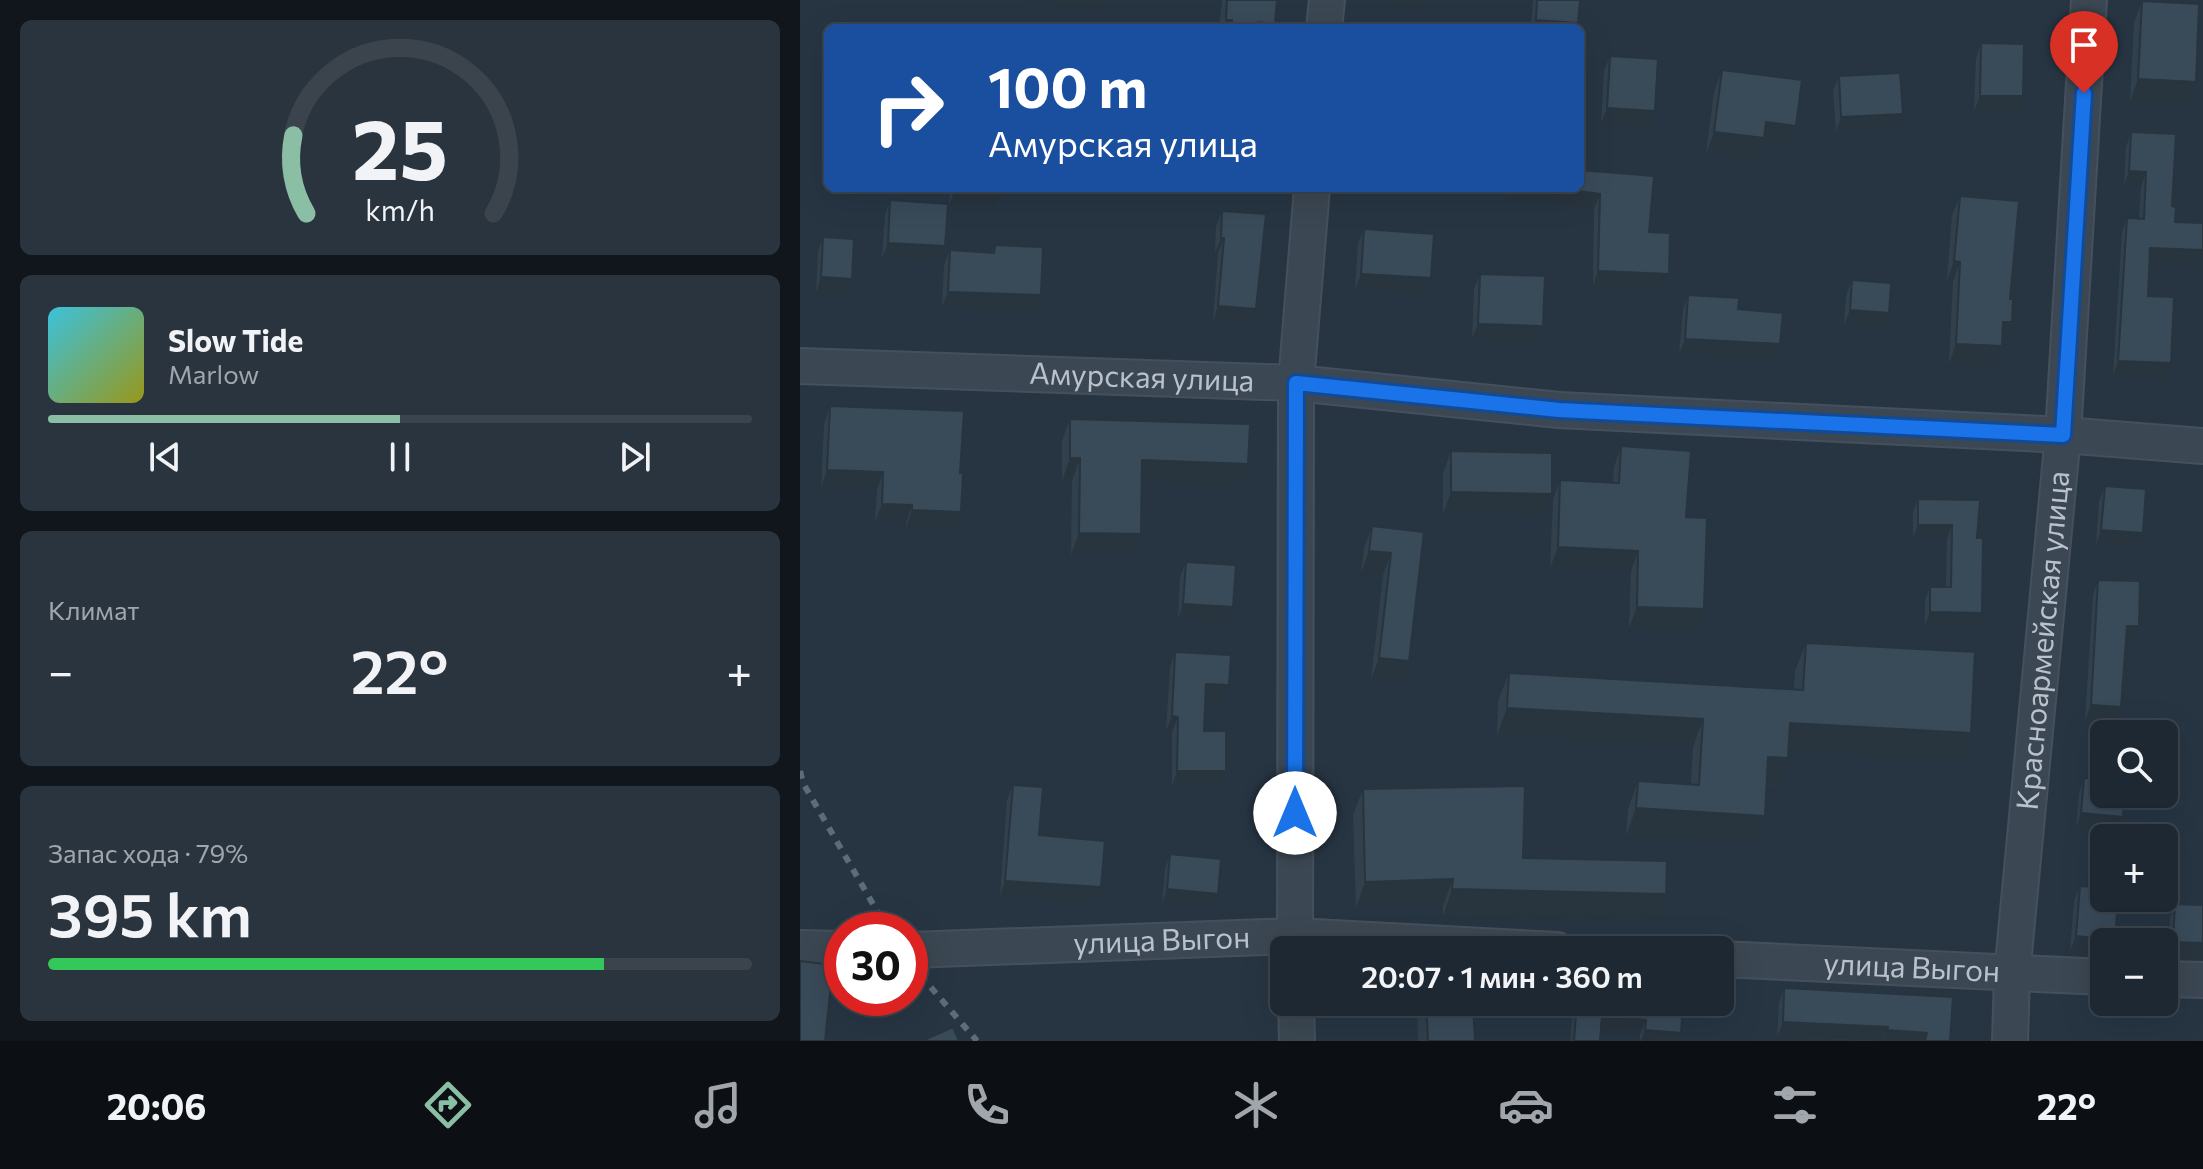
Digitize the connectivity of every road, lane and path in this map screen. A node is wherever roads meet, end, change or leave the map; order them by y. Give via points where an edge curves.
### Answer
1 (1327, 0) edge
2 (2089, 0) edge
3 (1324, 24) edge
4 (1312, 192) edge
5 (800, 366) edge
6 (1296, 383) junction
7 (2063, 435) junction
8 (2203, 446) edge
9 (1295, 936) edge
10 (1270, 943) edge
11 (800, 948) edge
12 (824, 949) edge
13 (928, 950) edge
14 (1734, 960) edge
15 (2012, 975) junction
16 (2090, 977) edge
17 (2178, 979) edge
18 (2203, 980) edge
19 (1296, 1016) edge
20 (1297, 1041) edge
21 (2010, 1041) edge

1 - 3 street
2 - 7 street, Красноармейская улица
4 - 6 street
5 - 6 street, Амурская улица
6 - 7 street, Амурская улица via 1559,410
6 - 9 street
7 - 8 street, Амурская улица
7 - 15 street, Красноармейская улица
10 - 13 street, улица Выгон
11 - 12 street
14 - 15 street, улица Выгон
15 - 16 street, улица Выгон
15 - 21 street, Красноармейская улица
17 - 18 street
19 - 20 street

